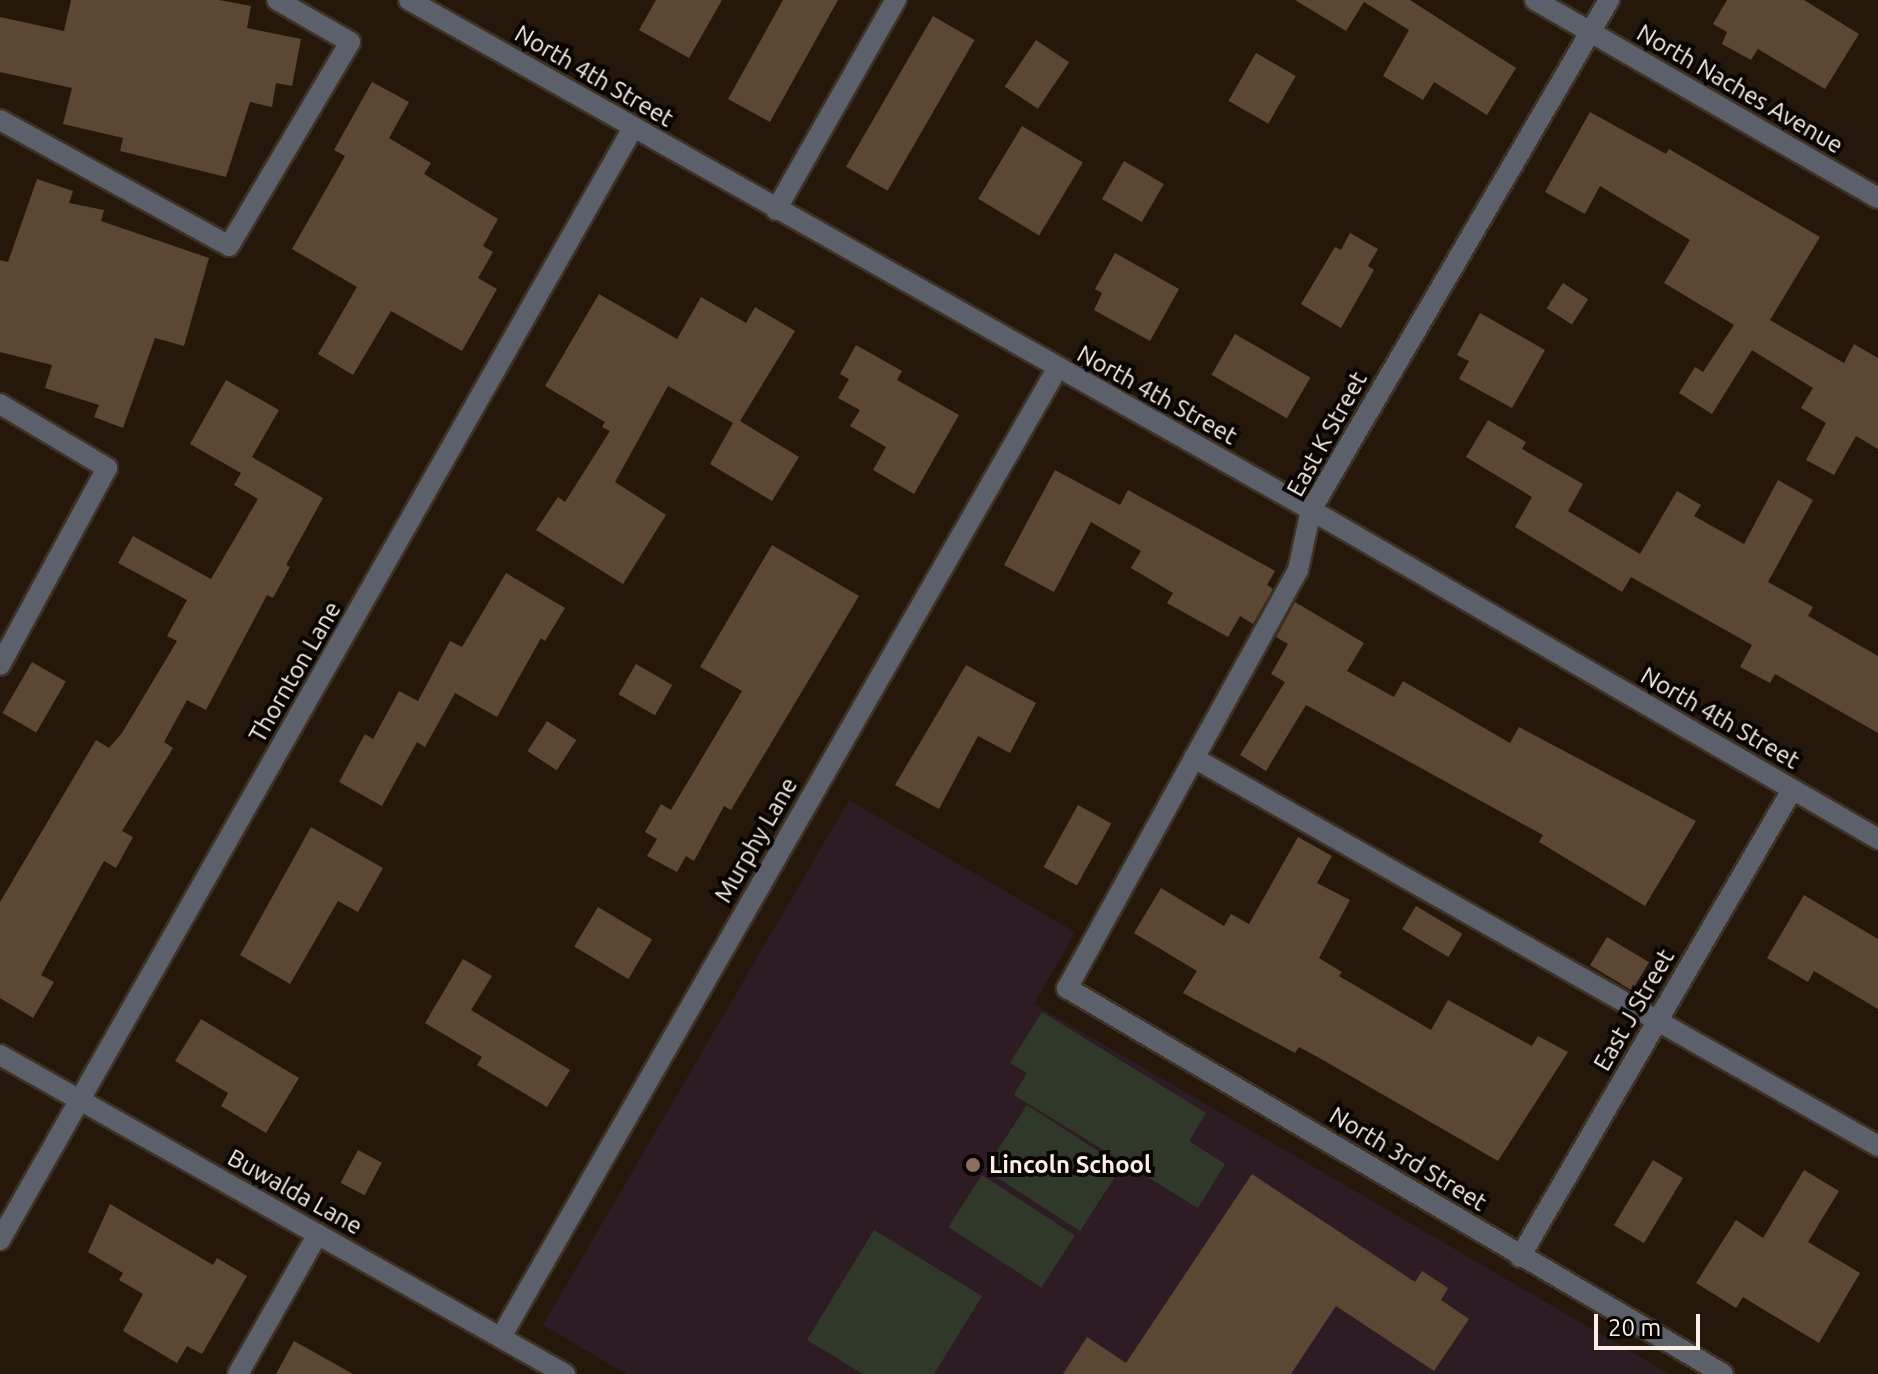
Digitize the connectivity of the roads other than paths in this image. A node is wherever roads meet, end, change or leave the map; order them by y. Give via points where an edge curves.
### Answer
1 (277, 0) edge
2 (409, 0) edge
3 (896, 0) edge
4 (1535, 0) edge
5 (1609, 0) edge
6 (1589, 33) junction
7 (0, 120) edge
8 (633, 128) junction
9 (1878, 198) edge
10 (776, 210) junction
11 (1057, 369) junction
12 (0, 404) edge
13 (1311, 510) junction
14 (5, 644) edge
15 (0, 665) edge
16 (1194, 758) junction
17 (1792, 790) junction
18 (1878, 839) edge
19 (1067, 988) joint
20 (1656, 1024) junction
21 (0, 1055) edge
22 (81, 1101) junction
23 (1878, 1146) edge
24 (318, 1234) junction
25 (0, 1240) edge
26 (1520, 1257) junction
27 (501, 1337) junction
28 (238, 1374) edge
29 (565, 1374) edge
30 (1723, 1374) edge

1 - 7 street via 350,42 229,246
2 - 8 street, North 4th Street
3 - 10 street
4 - 6 street, North Naches Avenue
5 - 6 street, East K Street
6 - 9 street, North Naches Avenue
6 - 13 street, East K Street
8 - 10 street, North 4th Street
8 - 22 street, Thornton Lane
10 - 11 street, North 4th Street
11 - 13 street, North 4th Street
11 - 27 street, Murphy Lane
12 - 14 street via 107,468
13 - 16 street, East K Street via 1298,570
13 - 17 street, North 4th Street
14 - 15 street
16 - 19 street, East K Street
16 - 20 street
17 - 18 street, North 4th Street
17 - 20 street, East J Street
19 - 26 street, North 3rd Street
20 - 23 street
20 - 26 street, East J Street
21 - 22 street, Buwalda Lane
22 - 24 street, Buwalda Lane
22 - 25 street, Thornton Lane
24 - 27 street, Buwalda Lane
24 - 28 street
26 - 30 street, North 3rd Street
27 - 29 street, Buwalda Lane

